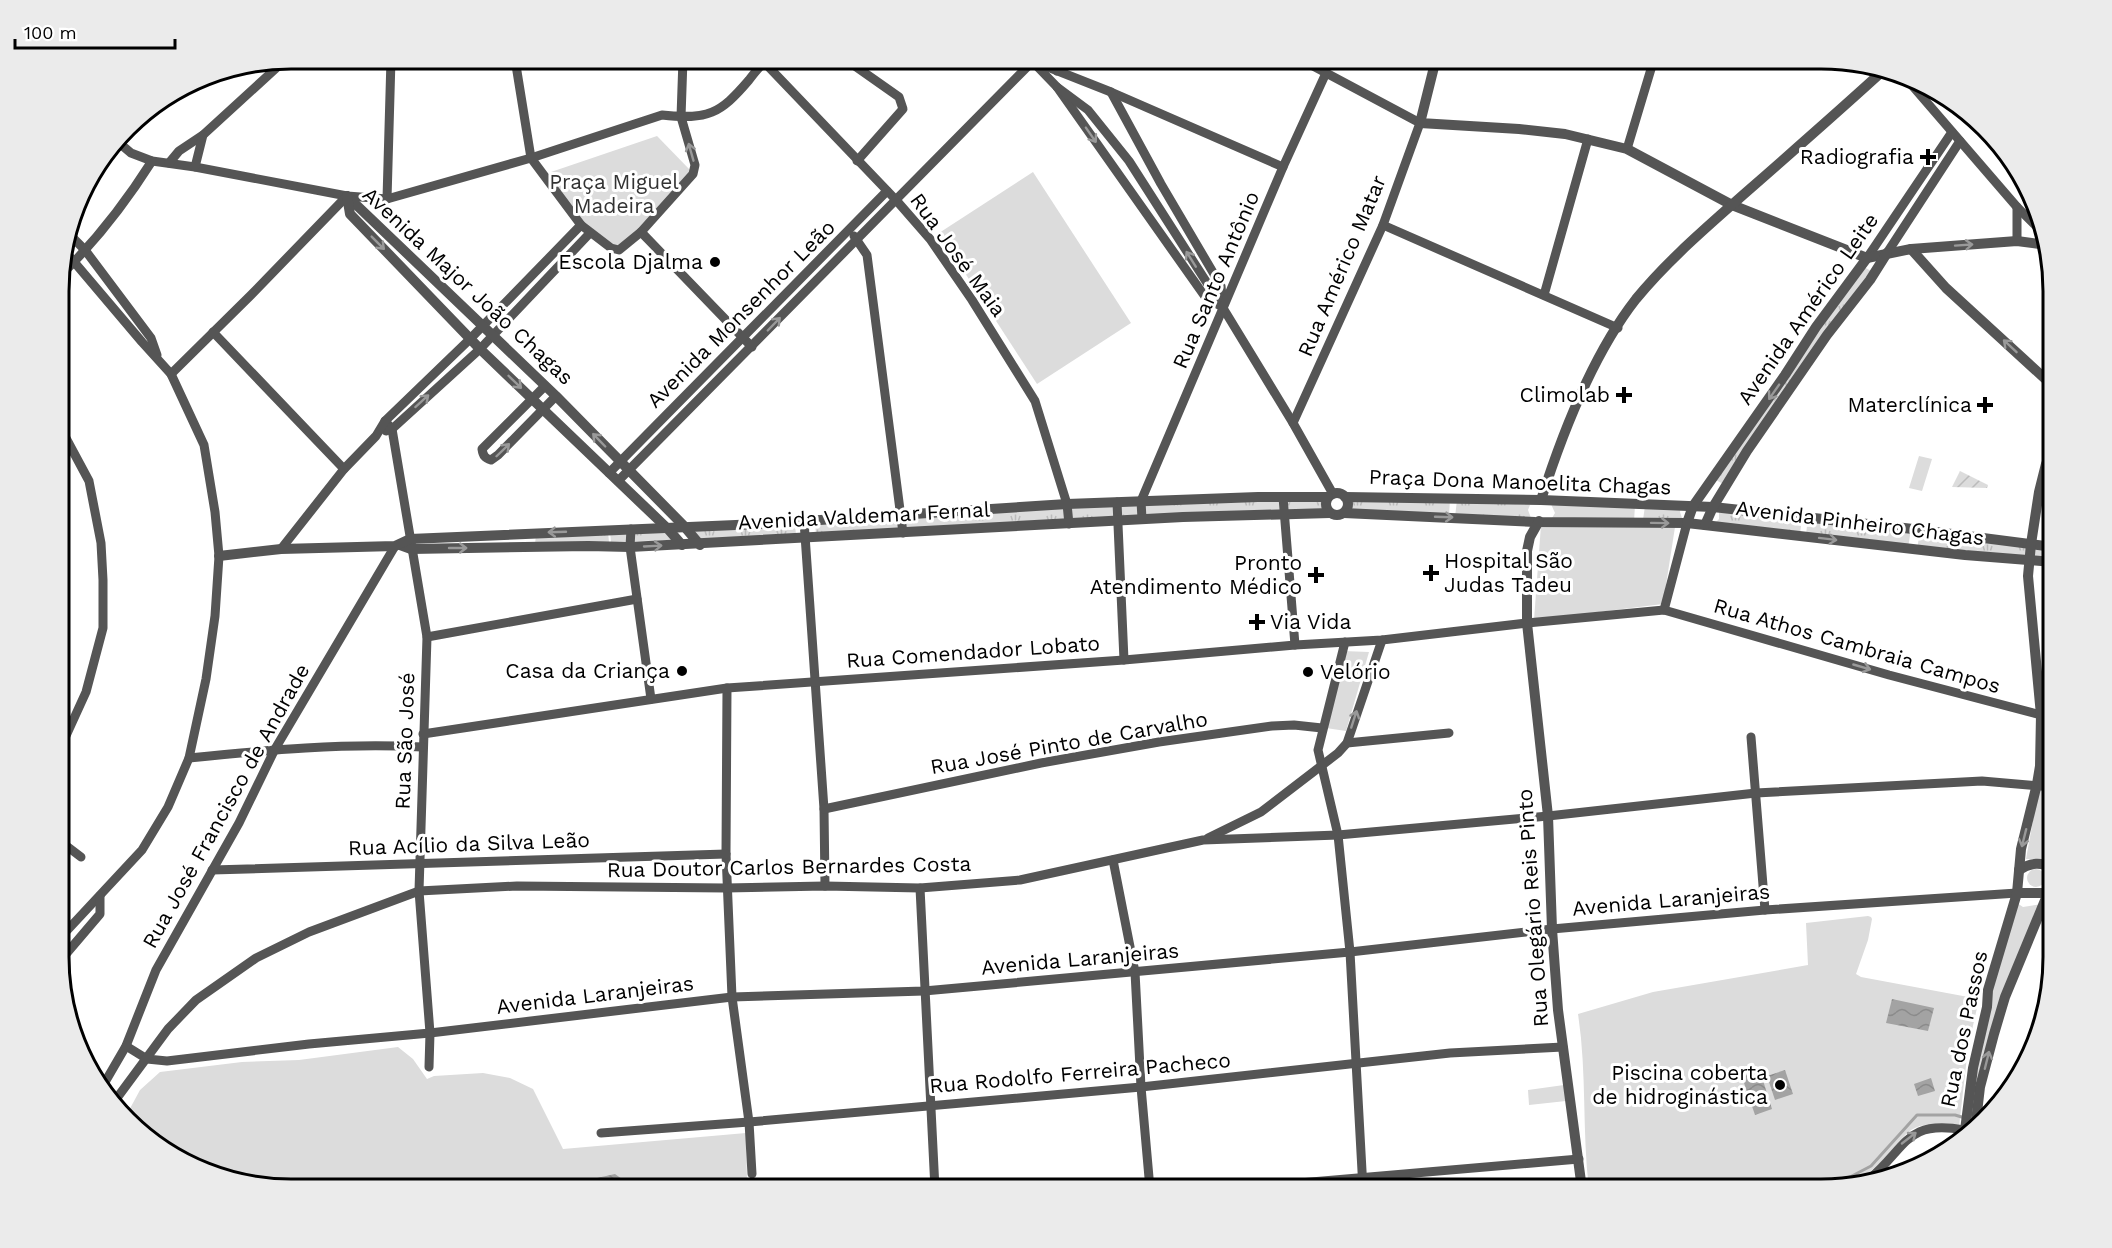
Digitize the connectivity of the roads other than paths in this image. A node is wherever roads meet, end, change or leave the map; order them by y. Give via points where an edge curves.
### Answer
1 (275, 69) edge
2 (391, 69) edge
3 (517, 69) edge
4 (683, 69) edge
5 (753, 69) edge
6 (769, 69) edge
7 (860, 69) edge
8 (1022, 69) edge
9 (1040, 69) edge
10 (1052, 69) edge
11 (1319, 69) edge
12 (1433, 69) edge
13 (1651, 69) edge
14 (1057, 71) joint
15 (1326, 73) junction
16 (1876, 77) edge
17 (1057, 87) junction
18 (1917, 91) edge
19 (1110, 92) junction
20 (681, 117) junction
21 (1420, 123) junction
22 (1952, 132) junction
23 (203, 135) junction
24 (1588, 139) junction
25 (1960, 141) junction
26 (123, 146) edge
27 (1626, 149) junction
28 (531, 158) junction
29 (1934, 160) junction
30 (152, 161) junction
31 (857, 161) junction
32 (1129, 161) junction
33 (168, 163) junction
34 (1944, 165) junction
35 (195, 166) junction
36 (1283, 167) junction
37 (1920, 180) junction
38 (1161, 184) junction
39 (1930, 186) junction
40 (887, 190) junction
41 (347, 196) junction
42 (1909, 198) junction
43 (387, 199) junction
44 (896, 200) junction
45 (1919, 203) junction
46 (1732, 205) junction
47 (2017, 207) junction
48 (1898, 214) junction
49 (1908, 219) junction
50 (2031, 221) edge
51 (581, 225) junction
52 (1383, 225) junction
53 (1888, 228) junction
54 (848, 230) junction
55 (641, 232) junction
56 (590, 233) junction
57 (1899, 233) junction
58 (857, 239) junction
59 (75, 240) edge
60 (2016, 241) junction
61 (2038, 243) edge
62 (1911, 249) junction
63 (85, 250) junction
64 (1887, 253) junction
65 (72, 257) edge
66 (1867, 258) junction
67 (76, 261) junction
68 (419, 263) junction
69 (70, 266) edge
70 (812, 266) junction
71 (408, 273) junction
72 (821, 275) junction
73 (532, 276) junction
74 (110, 283) junction
75 (542, 285) junction
76 (1845, 286) junction
77 (100, 291) junction
78 (1544, 295) junction
79 (1858, 296) junction
80 (783, 298) junction
81 (792, 306) junction
82 (1223, 308) junction
83 (130, 309) junction
84 (1828, 310) junction
85 (121, 317) junction
86 (1840, 318) junction
87 (482, 326) junction
88 (1816, 327) junction
89 (1618, 328) junction
90 (213, 332) junction
91 (1827, 335) junction
92 (492, 336) junction
93 (742, 338) junction
94 (470, 339) junction
95 (1805, 343) junction
96 (752, 347) junction
97 (480, 349) junction
98 (1816, 351) junction
99 (158, 357) junction
100 (712, 370) junction
101 (171, 374) junction
102 (1785, 375) junction
103 (2043, 377) edge
104 (722, 378) junction
105 (1795, 382) junction
106 (546, 386) junction
107 (556, 396) junction
108 (532, 399) junction
109 (678, 402) junction
110 (543, 409) junction
111 (688, 411) junction
112 (1760, 411) junction
113 (1770, 418) junction
114 (385, 420) junction
115 (1293, 423) junction
116 (392, 429) junction
117 (650, 432) junction
118 (376, 436) junction
119 (660, 440) junction
120 (1738, 443) junction
121 (69, 444) edge
122 (1747, 451) junction
123 (620, 461) junction
124 (344, 469) junction
125 (629, 470) junction
126 (609, 473) junction
127 (2043, 480) edge
128 (618, 482) junction
129 (1330, 496) junction
130 (1258, 497) junction
131 (1283, 497) junction
132 (1345, 497) junction
133 (1221, 498) junction
134 (1384, 498) junction
135 (1407, 498) junction
136 (1182, 499) junction
137 (1496, 499) junction
138 (1541, 500) junction
139 (1141, 501) junction
140 (1117, 502) junction
141 (1595, 502) junction
142 (1067, 504) junction
143 (1639, 504) junction
144 (1693, 506) junction
145 (1713, 507) junction
146 (1024, 508) junction
147 (984, 510) junction
148 (1758, 512) junction
149 (946, 513) junction
150 (1330, 513) junction
151 (1344, 513) junction
152 (1259, 514) junction
153 (1284, 514) junction
154 (902, 515) junction
155 (1383, 515) junction
156 (1221, 516) junction
157 (1406, 516) junction
158 (1183, 517) junction
159 (1805, 517) junction
160 (859, 518) junction
161 (1495, 518) junction
162 (1142, 519) junction
163 (1118, 520) junction
164 (804, 521) junction
165 (1539, 521) junction
166 (1595, 522) junction
167 (1637, 523) junction
168 (1687, 523) junction
169 (1863, 523) junction
170 (1069, 524) junction
171 (759, 525) junction
172 (1705, 525) junction
173 (684, 526) junction
174 (1025, 526) junction
175 (986, 528) junction
176 (631, 529) junction
177 (668, 529) junction
178 (1913, 529) junction
179 (589, 531) junction
180 (948, 531) junction
181 (1755, 531) junction
182 (903, 533) junction
183 (860, 535) junction
184 (1967, 535) junction
185 (1803, 536) junction
186 (805, 538) junction
187 (760, 541) junction
188 (1860, 543) junction
189 (2031, 544) junction
190 (404, 545) junction
191 (682, 545) junction
192 (699, 545) junction
193 (588, 546) junction
194 (2043, 546) edge
195 (630, 548) junction
196 (281, 549) junction
197 (1911, 549) junction
198 (1965, 555) junction
199 (219, 556) junction
200 (2029, 561) junction
201 (2043, 562) edge
202 (637, 599) junction
203 (1664, 610) junction
204 (1527, 623) junction
205 (427, 637) junction
206 (1382, 640) junction
207 (1345, 642) junction
208 (1294, 645) junction
209 (1124, 660) junction
210 (814, 682) junction
211 (728, 688) junction
212 (651, 699) junction
213 (2041, 715) junction
214 (1322, 728) junction
215 (69, 729) edge
216 (1449, 733) dead end
217 (423, 734) junction
218 (1751, 737) dead end
219 (1347, 743) junction
220 (422, 747) junction
221 (275, 749) junction
222 (189, 758) junction
223 (1322, 766) junction
224 (2037, 784) junction
225 (2043, 785) edge
226 (1756, 793) junction
227 (825, 809) junction
228 (1548, 816) junction
229 (1338, 835) junction
230 (1203, 840) junction
231 (69, 848) edge
232 (726, 854) junction
233 (81, 857) dead end
234 (1113, 860) junction
235 (420, 863) junction
236 (2043, 864) edge
237 (213, 870) junction
238 (2019, 870) junction
239 (825, 886) junction
240 (726, 888) junction
241 (920, 888) junction
242 (419, 891) junction
243 (2017, 893) junction
244 (2043, 894) edge
245 (100, 896) junction
246 (2043, 907) edge
247 (1765, 910) junction
248 (69, 928) edge
249 (1552, 929) junction
250 (69, 950) edge
251 (1350, 952) junction
252 (1135, 972) junction
253 (924, 991) junction
254 (732, 997) junction
255 (430, 1033) junction
256 (126, 1046) junction
257 (1563, 1047) junction
258 (147, 1059) junction
259 (1355, 1063) junction
260 (429, 1067) dead end
261 (106, 1080) edge
262 (1141, 1087) junction
263 (118, 1096) edge
264 (932, 1105) junction
265 (1970, 1121) edge
266 (749, 1122) junction
267 (1969, 1122) edge
268 (1964, 1127) edge
269 (602, 1133) dead end
270 (1579, 1159) junction
271 (1877, 1171) edge
272 (753, 1174) dead end
273 (1364, 1178) junction
274 (935, 1179) edge
275 (1149, 1179) edge
276 (1352, 1179) edge
277 (1581, 1179) edge

1 - 23 street
2 - 43 street
3 - 28 street
4 - 20 street
5 - 20 street via 726,106 701,116
6 - 31 street, Rua José Maia
7 - 31 street via 899,97 903,109
8 - 44 street, Avenida Monsenhor Leão
9 - 17 street
10 - 14 street
11 - 15 street
12 - 21 street
13 - 27 street
14 - 19 street
15 - 21 street
15 - 36 street, Rua Santo Antônio
16 - 46 street
17 - 32 street via 1088,110
17 -> 82 street via 1206,298
18 - 22 street
19 - 36 street
19 - 38 street
20 - 28 street via 662,115
55 -> 20 street via 693,174 695,165
21 - 24 street via 1519,129
21 - 52 street, Rua Américo Matar
22 - 25 street
22 - 29 street, Avenida Américo Leite
23 - 33 street
23 - 35 street
24 - 27 street
24 - 78 street
25 - 34 street, Avenida Américo Leite
25 - 47 street
26 - 30 street
27 - 46 street
28 - 43 street
28 - 51 street
29 - 34 street
29 - 37 street, Avenida Américo Leite
30 - 33 street
30 - 63 street
31 - 40 street, Rua José Maia
32 - 38 street
82 -> 32 street
33 - 35 street
34 - 39 street, Avenida Américo Leite
35 - 41 street
36 - 82 street, Rua Santo Antônio
37 - 39 street
37 - 42 street, Avenida Américo Leite
38 - 82 street via 1221,286
39 - 45 street, Avenida Américo Leite
40 - 44 street, Rua José Maia
40 - 54 street, Avenida Monsenhor Leão
41 - 43 street
41 - 68 street, Avenida Major João Chagas
41 -> 71 street, Avenida Major João Chagas via 350,214
41 - 90 street
42 - 45 street
42 - 48 street, Avenida Américo Leite
44 - 58 street, Avenida Monsenhor Leão
44 - 142 street, Rua José Maia via 936,248 1026,383
45 - 49 street, Avenida Américo Leite
46 - 66 street
46 - 89 street via 1671,261 1635,300
47 - 50 street
47 - 60 street
48 - 49 street
48 - 53 street, Avenida Américo Leite
49 - 57 street, Avenida Américo Leite
51 - 56 street
51 - 73 street
52 - 78 street
52 - 115 street, Rua Américo Matar
53 - 57 street
53 - 66 street, Avenida Américo Leite
54 - 58 street
54 - 70 street, Avenida Monsenhor Leão
55 - 56 street via 619,250
55 - 93 street
56 - 75 street
57 - 64 street, Avenida Américo Leite
58 - 72 street, Avenida Monsenhor Leão
58 - 154 street via 867,255
59 - 63 street
60 - 61 street
62 -> 60 street
62 - 64 street
103 -> 62 street via 1946,288
63 - 67 street
63 - 74 street
64 - 66 street
64 - 79 street, Avenida Américo Leite
65 - 67 street
66 - 76 street, Avenida Américo Leite
67 - 69 street
67 - 77 street
68 - 71 street
68 - 87 street, Avenida Major João Chagas
70 - 72 street
70 - 80 street, Avenida Monsenhor Leão
71 - 94 street, Avenida Major João Chagas
72 - 81 street, Avenida Monsenhor Leão
73 - 75 street
73 - 87 street
74 - 77 street
74 - 83 street
75 - 92 street
76 - 79 street
76 - 84 street, Avenida Américo Leite
77 - 85 street
78 - 89 street
79 - 86 street, Avenida Américo Leite
80 - 81 street
80 - 93 street, Avenida Monsenhor Leão
96 -> 81 street, Avenida Monsenhor Leão
82 - 115 street
82 - 139 street, Rua Santo Antônio
83 - 85 street
83 - 99 street via 151,338
84 - 86 street
84 - 88 street, Avenida Américo Leite
85 - 99 street
86 - 91 street, Avenida Américo Leite
87 - 92 street, Avenida Major João Chagas
87 - 94 street
88 - 91 street
88 - 95 street, Avenida Américo Leite
89 - 138 street via 1571,418
90 - 101 street
90 - 124 street
91 - 98 street, Avenida Américo Leite
92 - 97 street
92 - 106 street, Avenida Major João Chagas
93 - 96 street
93 - 100 street, Avenida Monsenhor Leão
94 - 97 street, Avenida Major João Chagas
94 - 114 street
95 - 98 street
95 - 102 street, Avenida Américo Leite
96 - 104 street, Avenida Monsenhor Leão
97 -> 108 street, Avenida Major João Chagas
116 -> 97 street
98 - 105 street, Avenida Américo Leite
99 - 101 street
100 - 104 street
100 - 109 street, Avenida Monsenhor Leão
101 - 199 street via 204,445
102 - 105 street
102 -> 112 street, Avenida Américo Leite
104 - 111 street, Avenida Monsenhor Leão
105 - 113 street, Avenida Américo Leite
106 - 107 street, Avenida Major João Chagas
106 - 108 street
107 - 110 street
123 -> 107 street, Avenida Major João Chagas
108 - 110 street, Avenida Major João Chagas
108 -> 110 street via 482,449 482,454 491,460 498,455
109 - 111 street
109 - 117 street, Avenida Monsenhor Leão
110 - 126 street, Avenida Major João Chagas
111 - 119 street, Avenida Monsenhor Leão
112 - 113 street
112 - 120 street, Avenida Américo Leite
113 - 122 street, Avenida Américo Leite
114 - 116 street, Rua São José
114 - 118 street
115 - 129 street
116 - 118 street
116 - 190 street, Rua São José
117 - 119 street
117 - 123 street, Avenida Monsenhor Leão
118 - 124 street
119 - 125 street, Avenida Monsenhor Leão
120 - 122 street
120 - 144 street, Avenida Américo Leite
121 - 215 street via 89,481 104,580 103,628 86,692
122 - 145 street, Avenida Américo Leite
123 - 125 street, Avenida Major João Chagas
123 - 126 street, Avenida Monsenhor Leão
124 - 196 street
125 - 128 street, Avenida Monsenhor Leão
125 - 173 street, Avenida Major João Chagas
126 - 128 street, Avenida Major João Chagas
127 - 189 street, Rua dos Passos
128 - 177 street, Avenida Major João Chagas
129 - 131 street, Avenida Valdemar Fernal
129 - 132 street via 1340,493
129 - 150 street via 1326,504
130 - 131 street, Avenida Valdemar Fernal
130 - 133 street, Avenida Valdemar Fernal
130 - 152 street
131 - 153 street
132 - 134 street, Praça Dona Manoelita Chagas
132 - 151 street via 1348,507
133 - 136 street, Avenida Valdemar Fernal
133 - 156 street
134 - 135 street, Praça Dona Manoelita Chagas
134 - 155 street
135 - 137 street, Praça Dona Manoelita Chagas
135 - 157 street
136 - 139 street, Avenida Valdemar Fernal
136 - 158 street
137 - 138 street, Praça Dona Manoelita Chagas
137 - 161 street
138 - 141 street, Praça Dona Manoelita Chagas
138 - 165 street via 1532,510
139 - 140 street, Avenida Valdemar Fernal
139 - 162 street
140 - 142 street, Avenida Valdemar Fernal
140 - 163 street
141 - 143 street, Praça Dona Manoelita Chagas
141 - 166 street
142 - 146 street, Avenida Valdemar Fernal
142 - 170 street, Rua José Maia
143 - 144 street, Praça Dona Manoelita Chagas
143 - 167 street
144 - 145 street, Avenida Pinheiro Chagas
144 - 168 street, Avenida Américo Leite
145 - 148 street, Avenida Pinheiro Chagas
145 - 172 street, Avenida Américo Leite
146 - 147 street, Avenida Valdemar Fernal
146 - 174 street
147 - 149 street, Avenida Valdemar Fernal
147 - 175 street
148 - 159 street, Avenida Pinheiro Chagas
148 - 181 street
149 - 154 street, Avenida Valdemar Fernal
149 - 180 street
150 - 151 street
150 - 153 street, Avenida Valdemar Fernal
151 - 155 street, Praça Dona Manoelita Chagas
152 - 153 street, Avenida Valdemar Fernal
152 - 156 street, Avenida Valdemar Fernal
153 - 208 street
154 - 160 street, Avenida Valdemar Fernal
154 - 182 street
155 - 157 street, Praça Dona Manoelita Chagas
156 - 158 street, Avenida Valdemar Fernal
157 -> 161 street, Praça Dona Manoelita Chagas
158 - 162 street, Avenida Valdemar Fernal
159 - 169 street, Avenida Pinheiro Chagas
159 - 185 street
160 - 164 street, Avenida Valdemar Fernal
160 - 183 street
161 - 165 street, Praça Dona Manoelita Chagas
162 - 163 street, Avenida Valdemar Fernal
163 - 170 street, Avenida Valdemar Fernal
163 - 209 street
164 - 171 street, Avenida Valdemar Fernal
164 - 186 street
165 - 166 street, Praça Dona Manoelita Chagas
165 - 204 street, Praça Dona Manoelita Chagas via 1527,550
166 - 167 street, Praça Dona Manoelita Chagas
167 -> 168 street, Praça Dona Manoelita Chagas
168 - 172 street, Avenida Pinheiro Chagas
168 - 203 street, Praça Dona Manoelita Chagas
169 - 178 street, Avenida Pinheiro Chagas
169 - 188 street
170 - 174 street, Avenida Valdemar Fernal
171 - 173 street, Avenida Valdemar Fernal
171 - 187 street
172 - 181 street, Avenida Pinheiro Chagas
173 - 177 street, Avenida Valdemar Fernal
173 - 192 street, Avenida Major João Chagas
174 - 175 street, Avenida Valdemar Fernal
175 - 180 street, Avenida Valdemar Fernal
176 - 177 street, Avenida Valdemar Fernal
176 - 179 street, Avenida Valdemar Fernal
176 - 195 street
177 - 191 street, Avenida Major João Chagas
178 - 184 street, Avenida Pinheiro Chagas
178 - 197 street
179 -> 190 street, Avenida Valdemar Fernal
179 - 193 street
180 - 182 street, Avenida Valdemar Fernal
181 - 185 street, Avenida Pinheiro Chagas
182 - 183 street, Avenida Valdemar Fernal
183 - 186 street, Avenida Valdemar Fernal
184 - 189 street, Avenida Pinheiro Chagas
184 - 198 street
185 -> 188 street, Avenida Pinheiro Chagas
186 - 187 street, Avenida Valdemar Fernal
186 - 210 street
187 - 192 street, Avenida Valdemar Fernal
188 - 197 street, Avenida Pinheiro Chagas
189 - 194 street, Avenida Pinheiro Chagas
189 - 200 street, Rua dos Passos
190 -> 193 street, Avenida Valdemar Fernal
190 - 196 street, Avenida Valdemar Fernal
190 - 205 street, Rua São José
190 - 221 street, Rua José Francisco de Andrade
191 - 192 street, Avenida Valdemar Fernal
195 -> 191 street, Avenida Valdemar Fernal
193 - 195 street, Avenida Valdemar Fernal
195 - 202 street
196 - 199 street, Avenida Valdemar Fernal
197 - 198 street, Avenida Pinheiro Chagas
198 - 200 street, Avenida Pinheiro Chagas
199 - 222 street via 206,679
200 - 201 street, Avenida Pinheiro Chagas
200 - 213 street, Rua dos Passos
202 - 205 street
202 - 212 street
203 - 204 street
203 -> 213 street, Rua Athos Cambraia Campos
204 - 206 street, Rua Comendador Lobato
204 - 228 street, Rua Olegário Reis Pinto
205 - 217 street, Rua São José
206 - 207 street, Rua Comendador Lobato
219 -> 206 street
207 - 208 street, Rua Comendador Lobato
207 - 214 street
208 - 209 street, Rua Comendador Lobato
209 - 210 street, Rua Comendador Lobato
210 - 211 street, Rua Comendador Lobato
210 - 227 street
211 - 212 street, Rua Comendador Lobato
211 - 232 street
212 - 217 street, Rua Comendador Lobato
213 - 224 street, Rua dos Passos
214 - 223 street via 1318,750
214 - 227 street, Rua José Pinto de Carvalho via 1272,726 1159,742
216 - 219 street
217 - 220 street, Rua São José
218 - 226 street
219 - 223 street
220 - 221 street
220 - 235 street, Rua São José
221 - 222 street
221 - 237 street, Rua José Francisco de Andrade
222 - 245 street via 168,807 142,850
223 - 229 street
223 - 230 street via 1261,812
224 - 225 street, Rua Doutor Carlos Bernardes Costa
224 - 226 street, Rua Doutor Carlos Bernardes Costa via 1982,781
224 -> 238 street, Rua dos Passos
226 - 228 street, Rua Doutor Carlos Bernardes Costa
226 - 247 street
227 - 239 street
228 - 229 street, Rua Doutor Carlos Bernardes Costa
228 - 249 street, Rua Olegário Reis Pinto
229 - 230 street, Rua Doutor Carlos Bernardes Costa
229 - 251 street
230 - 234 street, Rua Doutor Carlos Bernardes Costa
231 - 233 street
232 - 235 street, Rua Acílio da Silva Leão
232 - 240 street
234 - 241 street, Rua Doutor Carlos Bernardes Costa via 1020,880
234 - 252 street
235 - 237 street, Rua Acílio da Silva Leão
235 - 242 street, Rua São José
236 - 238 street
237 - 256 street, Rua José Francisco de Andrade via 156,970
238 - 243 street, Rua dos Passos
239 - 240 street, Rua Doutor Carlos Bernardes Costa
239 - 241 street, Rua Doutor Carlos Bernardes Costa
240 - 242 street, Rua Doutor Carlos Bernardes Costa via 517,886
240 - 254 street
241 - 253 street
242 - 255 street, Rua São José
242 - 258 street, Rua Doutor Carlos Bernardes Costa via 309,932 256,958 196,1000 168,1029
243 - 244 street
243 - 247 street, Avenida Laranjeiras
243 - 267 street, Rua dos Passos via 1988,990 1973,1068
245 - 248 street
245 - 250 street via 100,914
265 -> 246 street, Rua dos Passos via 2002,1006
247 - 249 street, Avenida Laranjeiras
249 - 251 street, Avenida Laranjeiras
249 - 257 street, Rua Olegário Reis Pinto
251 - 252 street, Avenida Laranjeiras
251 - 259 street
252 - 253 street, Avenida Laranjeiras
252 - 262 street
253 - 254 street, Avenida Laranjeiras
253 - 264 street
254 - 255 street, Avenida Laranjeiras
254 - 266 street
255 - 258 street, Avenida Laranjeiras via 167,1061
255 - 260 street, Rua São José
256 - 258 street
256 - 261 street, Rua José Francisco de Andrade
257 - 259 street, Rua Rodolfo Ferreira Pacheco
257 - 270 street, Rua Olegário Reis Pinto
258 - 263 street, Rua Doutor Carlos Bernardes Costa
259 - 262 street, Rua Rodolfo Ferreira Pacheco
259 - 273 street
262 - 264 street, Rua Rodolfo Ferreira Pacheco
262 - 275 street
264 - 266 street, Rua Rodolfo Ferreira Pacheco
264 - 274 street
266 - 269 street, Rua Rodolfo Ferreira Pacheco
266 - 272 street
271 -> 268 street via 1914,1133 1927,1128
270 - 273 street
270 - 277 street, Rua Olegário Reis Pinto
273 - 276 street

